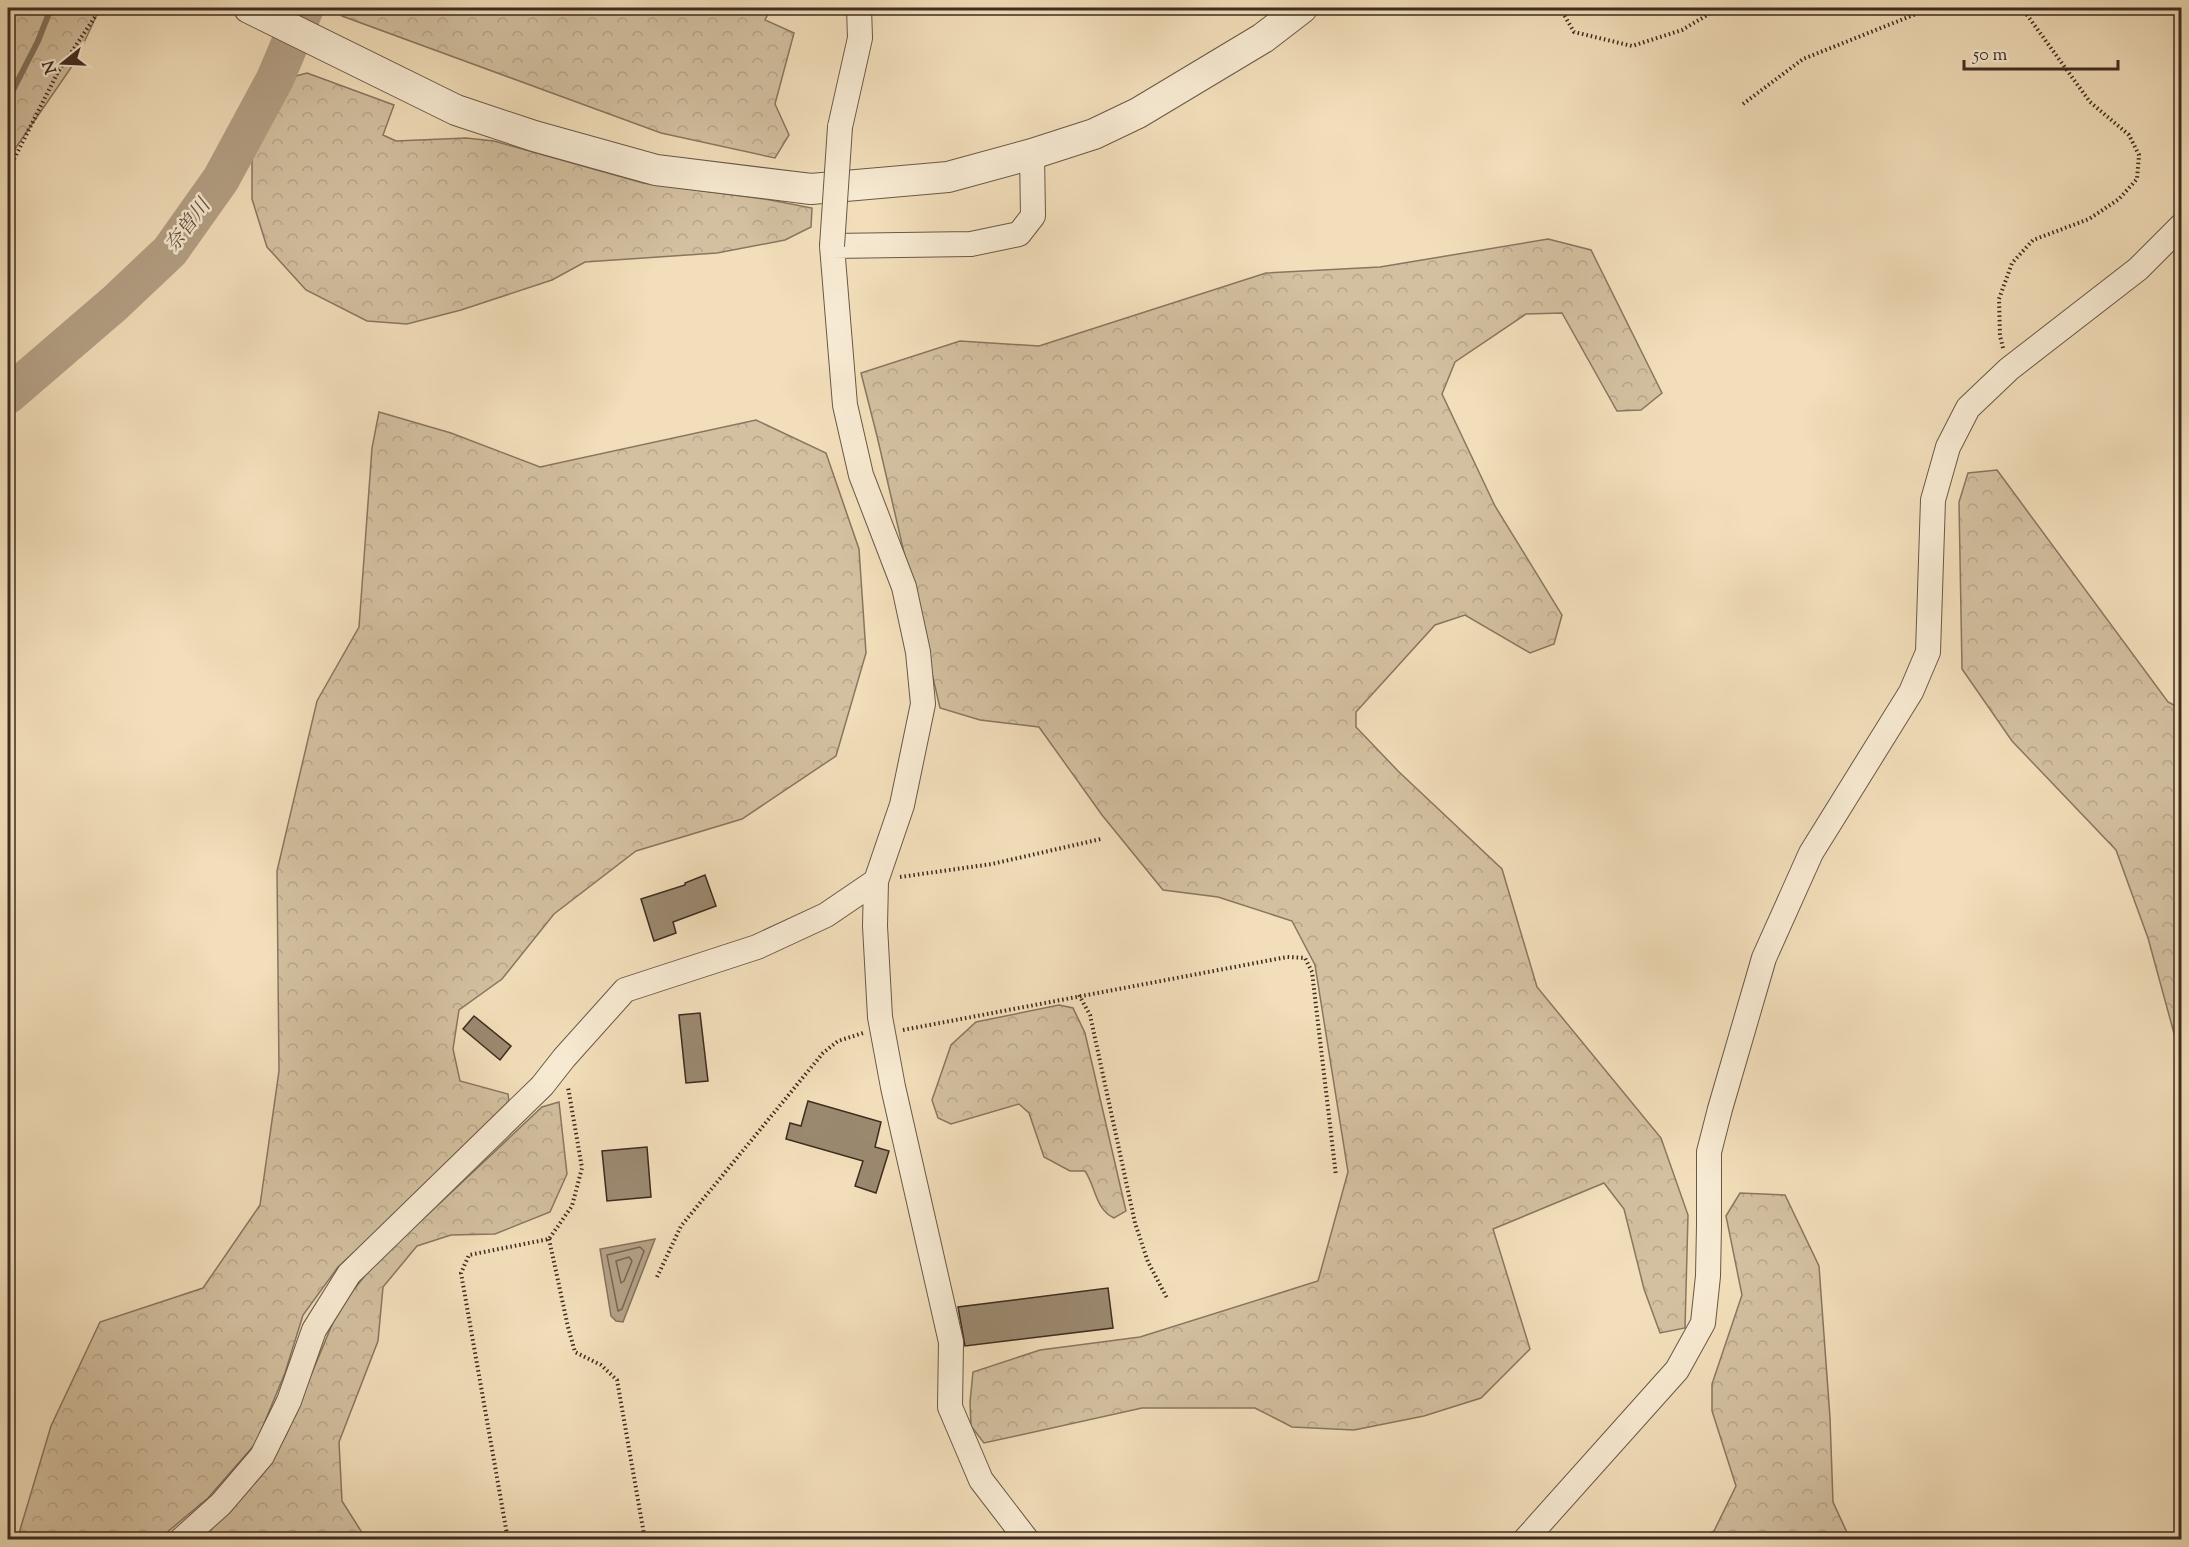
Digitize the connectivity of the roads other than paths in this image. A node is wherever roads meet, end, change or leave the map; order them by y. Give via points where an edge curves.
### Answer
1 (249, 8) edge
2 (859, 8) edge
3 (1302, 8) edge
4 (1032, 154) junction
5 (2181, 225) edge
6 (832, 246) junction
7 (876, 880) junction
8 (181, 1539) edge
9 (1027, 1539) edge
10 (1525, 1539) edge

1 - 4 street via 456,110 656,170 811,189 948,177
2 - 6 street, bridge via 860,38 840,127
3 - 4 street via 1263,38 1138,113 1094,134
4 - 6 street via 1034,216 1019,234 971,244
5 - 10 street via 2138,269 2009,369 1968,408 1948,447 1933,500 1928,652 1911,692 1810,853 1764,958 1709,1152 1708,1276 1703,1323 1677,1370
6 - 7 street via 845,405 861,476 904,587 918,652 923,704 902,805
7 - 8 street via 826,915 757,947 625,990 542,1086 349,1274 314,1330 290,1401 262,1456 221,1503
7 - 9 street via 882,1028 951,1342 950,1407 981,1480

